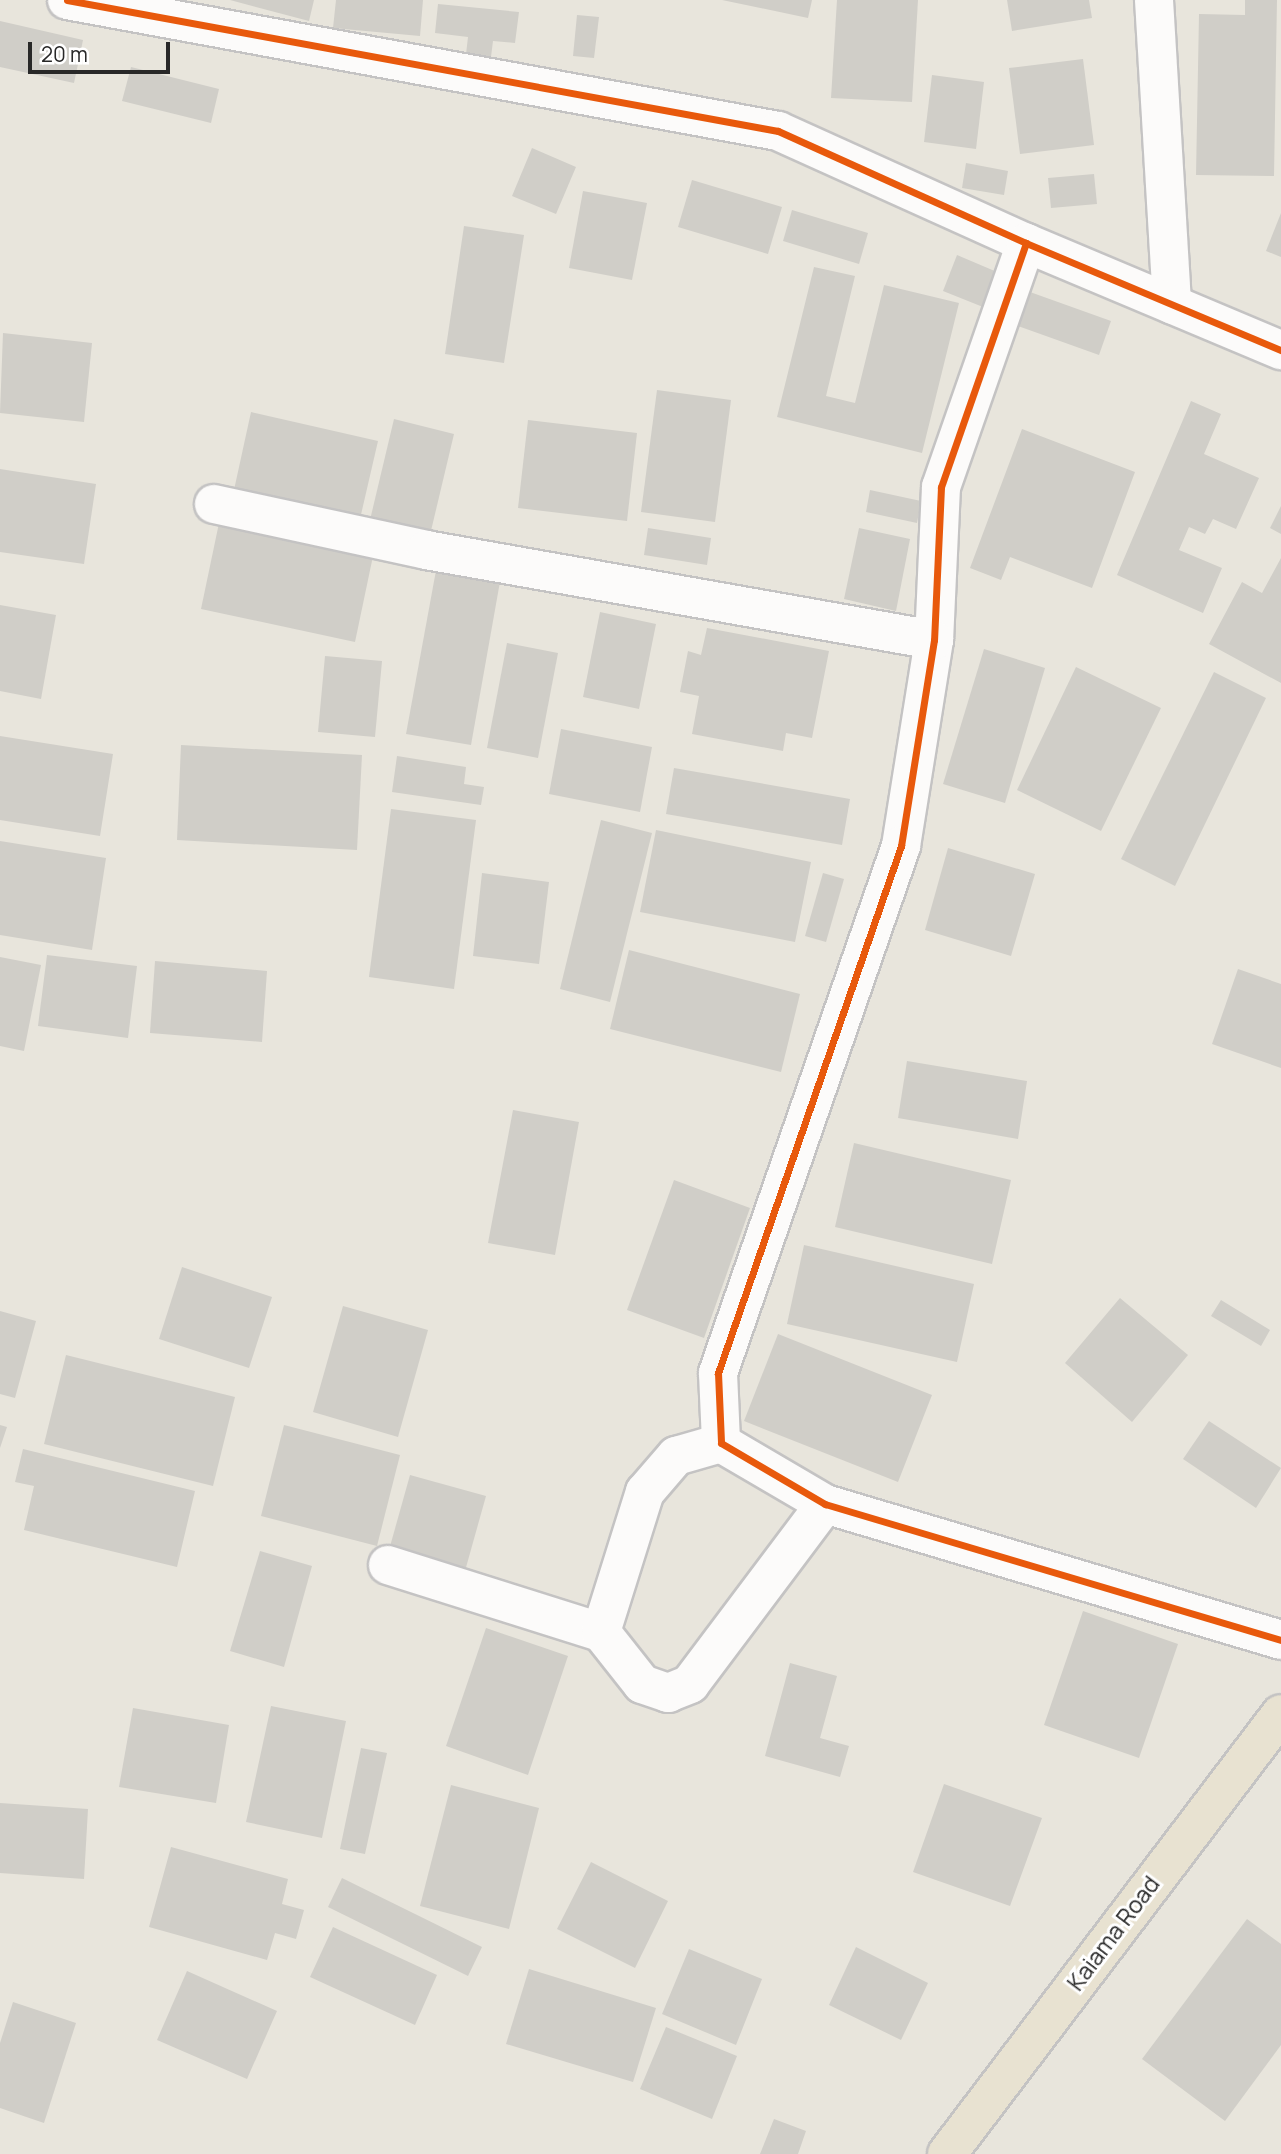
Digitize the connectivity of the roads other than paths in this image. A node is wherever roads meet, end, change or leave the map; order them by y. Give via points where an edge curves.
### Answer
1 (67, 0) edge
2 (1154, 0) edge
3 (1026, 243) junction
4 (1172, 304) junction
5 (1281, 350) edge
6 (214, 504) dead end
7 (934, 640) junction
8 (721, 1443) junction
9 (825, 1504) junction
10 (388, 1565) dead end
11 (601, 1632) junction
12 (1281, 1640) edge
13 (1281, 1714) edge
14 (947, 2154) edge

1 - 3 street via 778,131
2 - 4 street
3 - 4 street
3 - 7 street via 941,487
4 - 5 street
6 - 7 street via 426,550
7 - 8 street via 901,846 718,1373
8 - 9 street
8 - 11 street via 677,1456 645,1492
9 - 11 street via 690,1684 668,1693 642,1684
9 - 12 street
10 - 11 street
13 - 14 highway, Kaiama Road

